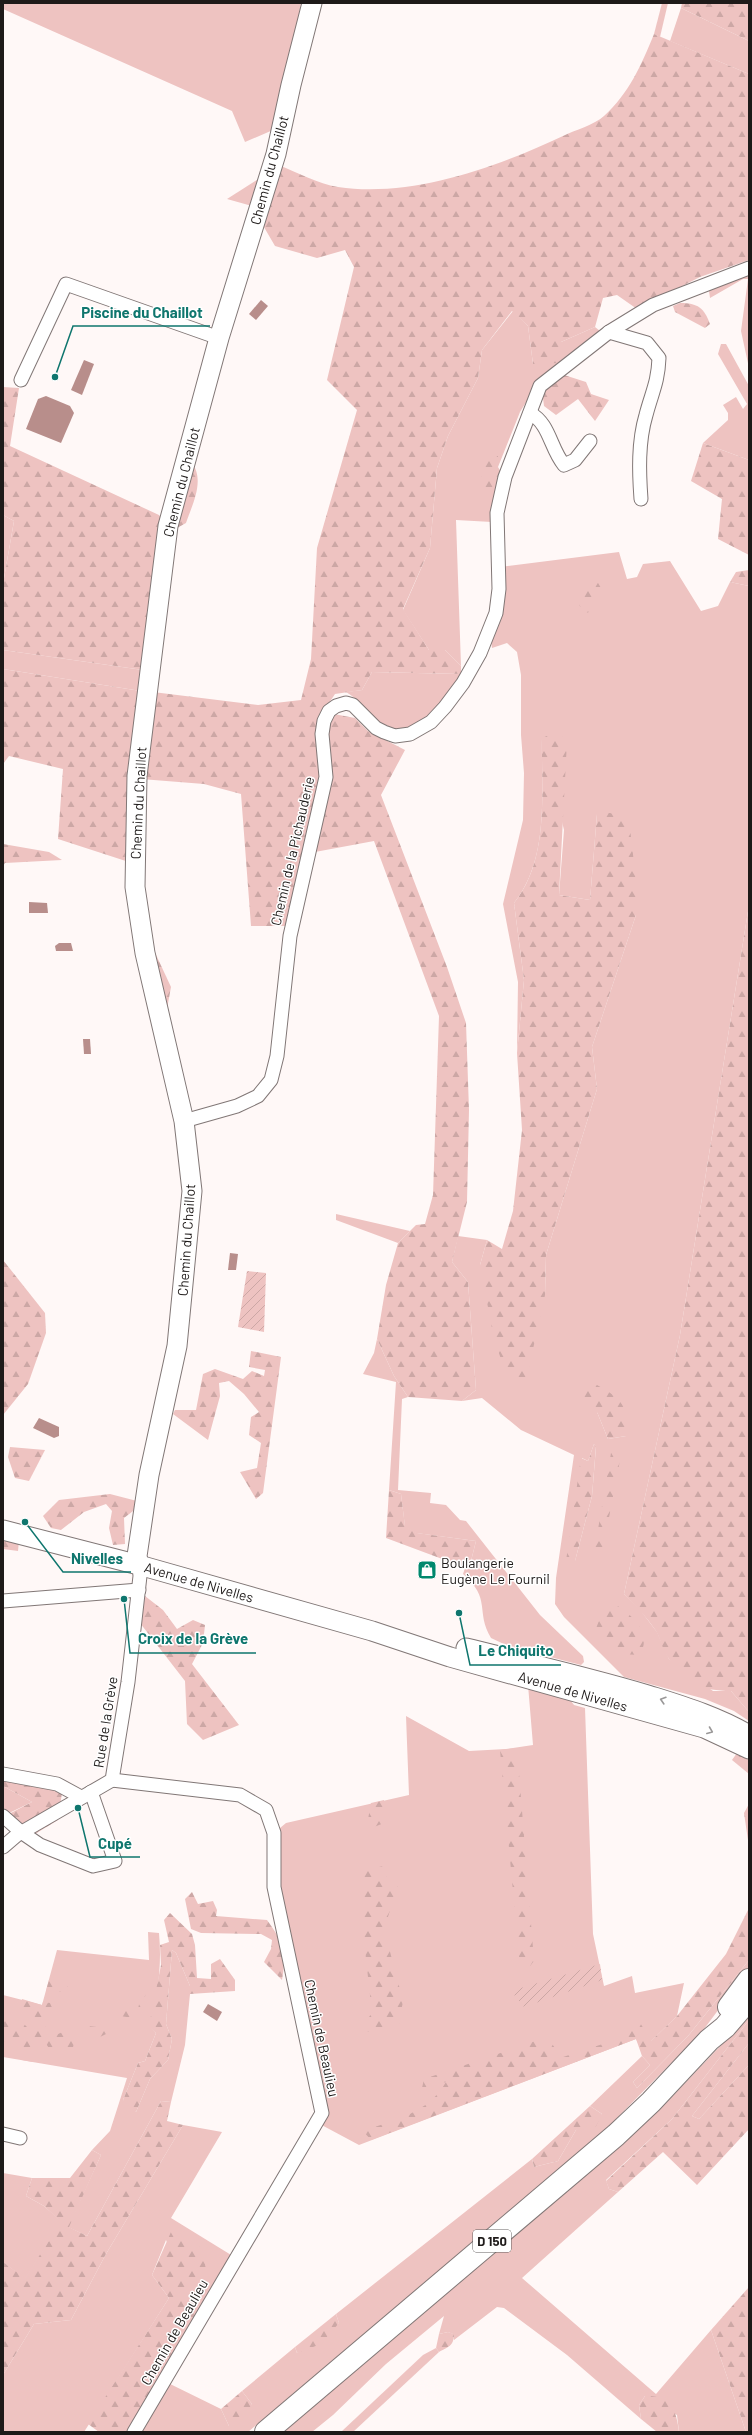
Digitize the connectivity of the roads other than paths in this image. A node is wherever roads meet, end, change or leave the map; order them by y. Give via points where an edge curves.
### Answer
1 (312, 3) edge
2 (749, 268) edge
3 (608, 332) junction
4 (219, 338) junction
5 (21, 380) dead end
6 (530, 413) junction
7 (590, 441) dead end
8 (641, 499) dead end
9 (184, 1121) junction
10 (3, 1530) edge
11 (139, 1565) junction
12 (139, 1590) junction
13 (3, 1601) edge
14 (372, 1631) junction
15 (749, 1735) edge
16 (749, 1749) edge
17 (3, 1774) edge
18 (112, 1780) junction
19 (86, 1795) junction
20 (3, 1816) edge
21 (21, 1832) junction
22 (3, 1847) edge
23 (749, 1980) edge
24 (749, 1999) edge
25 (709, 2040) junction
26 (3, 2134) edge
27 (20, 2138) dead end
28 (134, 2432) edge
29 (266, 2432) edge

1 - 4 street, Chemin du Chaillot via 276,154
2 - 3 street via 653,305
3 - 6 street via 540,386
3 - 8 street via 647,343 659,358 658,380 645,417 639,466
4 - 5 street via 66,284
4 - 9 street, Chemin du Chaillot via 168,526 137,776 135,887 145,953
6 - 7 street via 537,417 548,431 564,465 575,460
6 - 9 street, Chemin de la Pichauderie via 505,477 497,513 499,589 496,613 480,653 463,683 445,707 431,722 410,734 396,736 384,732 376,728 353,705 346,703 329,711 324,720 322,734 326,777 290,936 277,1056 271,1080 258,1096 244,1103
9 - 11 street, Chemin du Chaillot via 192,1191 178,1339 149,1475 137,1556
10 - 11 street, Avenue de Nivelles
11 - 12 street, Rue de la Grève
11 - 14 street, Avenue de Nivelles
12 - 13 street
12 - 18 street, Rue de la Grève via 128,1682
15 -> 14 street, Avenue de Nivelles via 701,1711 595,1679 451,1645
14 -> 16 street, Avenue de Nivelles via 450,1657 704,1728
17 - 19 street via 57,1784
18 - 19 street, Rue de la Grève
18 - 28 street, Chemin de Beaulieu via 240,1795 266,1810 274,1833 274,1887 322,2113
19 - 21 street, Rue de la Grève
19 - 21 street via 115,1861 93,1866 40,1844
20 - 21 street
21 - 22 street, Rue de la Grève
23 - 25 highway, D 150
24 - 25 highway, D 150 via 725,2027
25 - 29 highway, D 150 via 651,2102 610,2140
26 - 27 street

